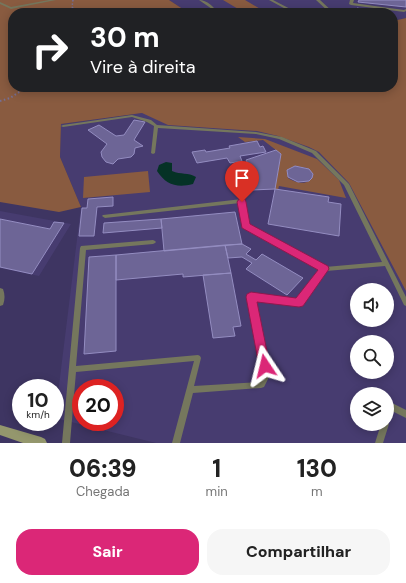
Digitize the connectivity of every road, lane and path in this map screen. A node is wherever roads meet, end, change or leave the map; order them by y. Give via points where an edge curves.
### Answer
1 (54, 0) edge
2 (201, 0) edge
3 (271, 0) edge
4 (318, 0) edge
5 (352, 0) edge
6 (0, 3) edge
7 (213, 8) edge
8 (286, 8) edge
9 (327, 8) edge
10 (378, 8) edge
11 (19, 92) edge
12 (0, 101) edge
13 (63, 126) dead end
14 (156, 126) junction
15 (153, 153) dead end
16 (105, 216) dead end
17 (153, 242) dead end
18 (386, 264) junction
19 (324, 269) junction
20 (0, 292) edge
21 (0, 302) edge
22 (406, 304) edge
23 (73, 369) junction
24 (190, 390) junction
25 (394, 408) edge
26 (406, 414) edge
27 (0, 430) edge
28 (383, 431) edge
29 (41, 443) edge
30 (66, 443) edge
31 (176, 443) edge
32 (379, 443) edge

1 - 6 lane via 11,8
2 - 7 lane
3 - 8 lane
4 - 9 lane
5 - 10 lane via 351,4
11 - 12 path
13 - 14 lane via 132,116
14 - 15 lane
14 - 18 lane via 256,133 280,138 314,152 346,184
16 - 19 lane via 242,202 245,226
17 - 23 lane via 83,248
18 - 19 lane
18 - 22 lane
19 - 24 lane via 299,303 251,297 266,375 260,385
20 - 21 street
23 - 24 lane via 198,358
23 - 30 lane
24 - 31 lane
25 - 26 lane
27 - 29 main road
28 - 32 lane

